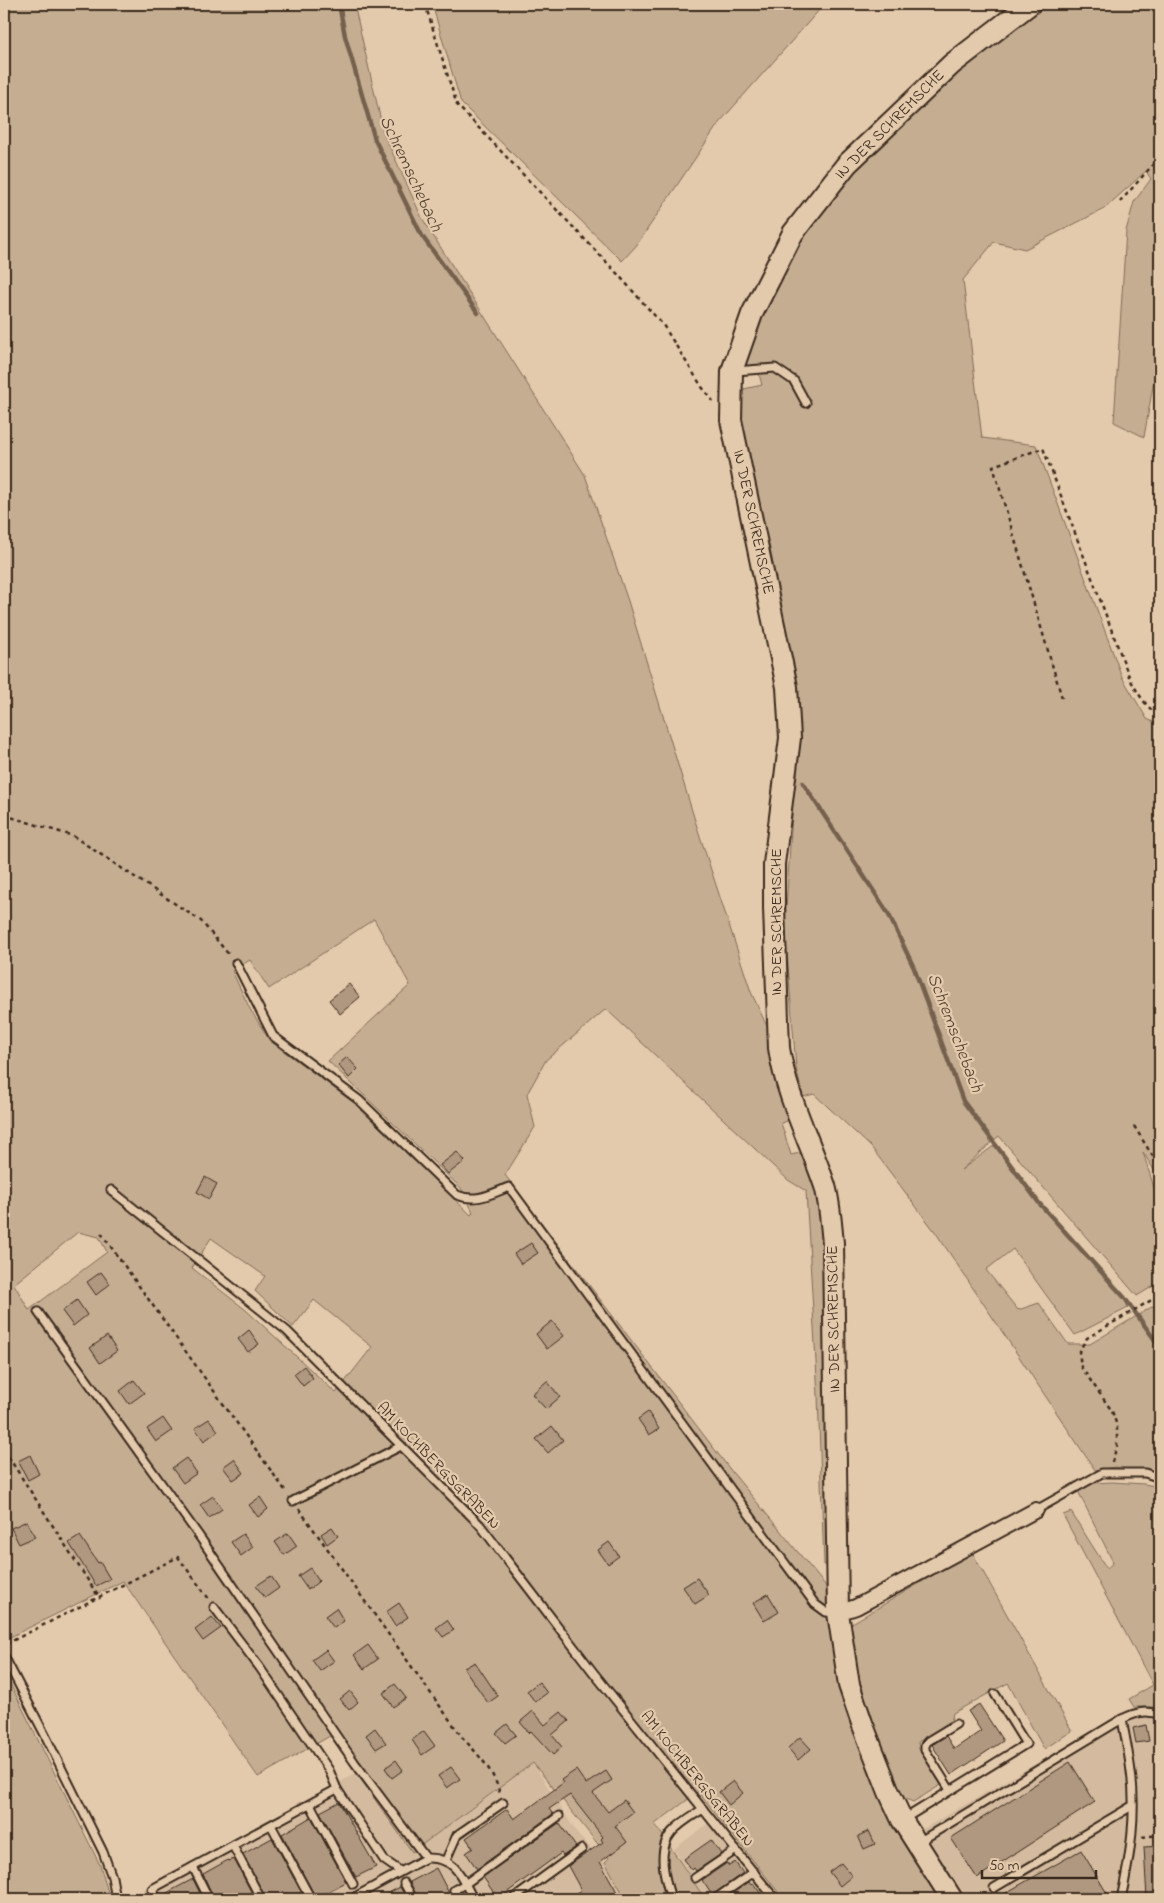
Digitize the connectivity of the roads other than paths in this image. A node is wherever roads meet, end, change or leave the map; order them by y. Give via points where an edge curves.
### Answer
1 (1030, 4) edge
2 (732, 371) junction
3 (806, 403) dead end
4 (236, 963) road end
5 (111, 1190) dead end
6 (38, 1312) dead end
7 (401, 1446) junction
8 (1160, 1478) edge
9 (293, 1501) road end
10 (1036, 1510) joint
11 (214, 1607) road end
12 (838, 1613) junction
13 (4, 1656) edge
14 (995, 1694) dead end
15 (1160, 1715) edge
16 (1122, 1719) junction
17 (956, 1724) dead end
18 (338, 1789) junction
19 (950, 1790) junction
20 (502, 1803) road end
21 (310, 1804) junction
22 (1132, 1806) junction
23 (703, 1809) junction
24 (559, 1816) dead end
25 (902, 1820) junction
26 (271, 1825) junction
27 (917, 1843) junction
28 (233, 1846) junction
29 (582, 1850) dead end
30 (736, 1850) junction
31 (426, 1858) junction
32 (446, 1860) junction
33 (193, 1867) junction
34 (400, 1871) junction
35 (754, 1872) junction
36 (695, 1878) dead end
37 (404, 1883) dead end
38 (353, 1884) dead end
39 (465, 1884) junction
40 (994, 1888) dead end
41 (360, 1897) edge
42 (772, 1898) edge
43 (116, 1899) edge
44 (157, 1899) edge
45 (209, 1899) edge
46 (261, 1899) edge
47 (311, 1899) edge
48 (351, 1899) edge
49 (413, 1899) edge
50 (459, 1899) edge
51 (474, 1899) edge
52 (513, 1899) edge
53 (671, 1899) edge
54 (716, 1899) edge
55 (952, 1899) edge
56 (1121, 1899) edge

1 - 2 street, IN DER SCHREMSCHE via 952,64 847,164 794,233 752,314
2 - 3 lane via 775,368 794,381
2 - 12 street, IN DER SCHREMSCHE via 731,420 787,687 790,738 774,864 778,1048 826,1189 834,1243
4 - 12 lane via 273,1036 359,1100 457,1195 478,1199 509,1187 816,1604 826,1612
5 - 7 lane, AM KOCHBERGSGRABEN via 287,1331
6 - 31 lane via 199,1536 355,1763
7 - 9 lane
7 - 23 lane, AM KOCHBERGSGRABEN via 480,1526
8 - 10 lane via 1144,1473 1102,1473
10 - 12 street via 856,1607
11 - 18 lane via 260,1668 324,1762
12 - 25 street, IN DER SCHREMSCHE via 849,1685
13 - 43 lane via 103,1852
14 - 19 lane via 1026,1744
15 - 16 lane via 1152,1711 1136,1712
16 - 22 lane via 1132,1774
16 - 27 lane
17 - 19 lane via 925,1745
18 - 21 lane
18 - 34 lane via 384,1860
19 - 25 lane
20 - 32 lane via 457,1835
21 - 26 lane
21 - 38 lane
22 - 40 lane
22 - 56 lane via 1130,1856
23 - 30 lane, AM KOCHBERGSGRABEN
23 - 53 lane via 680,1824 670,1834 665,1846 663,1866
24 - 39 lane
25 - 27 street, IN DER SCHREMSCHE
26 - 28 lane
26 - 47 lane
27 - 55 street, IN DER SCHREMSCHE
28 - 33 lane
28 - 46 lane
29 - 52 lane
30 - 35 lane, AM KOCHBERGSGRABEN
30 - 36 lane
31 - 32 lane
31 - 34 lane
32 - 39 lane
33 - 44 lane via 152,1890
33 - 45 lane
34 - 41 lane
35 - 42 lane, AM KOCHBERGSGRABEN
35 - 54 lane
37 - 49 lane
39 - 50 lane via 454,1890
39 - 51 lane
41 - 48 lane

